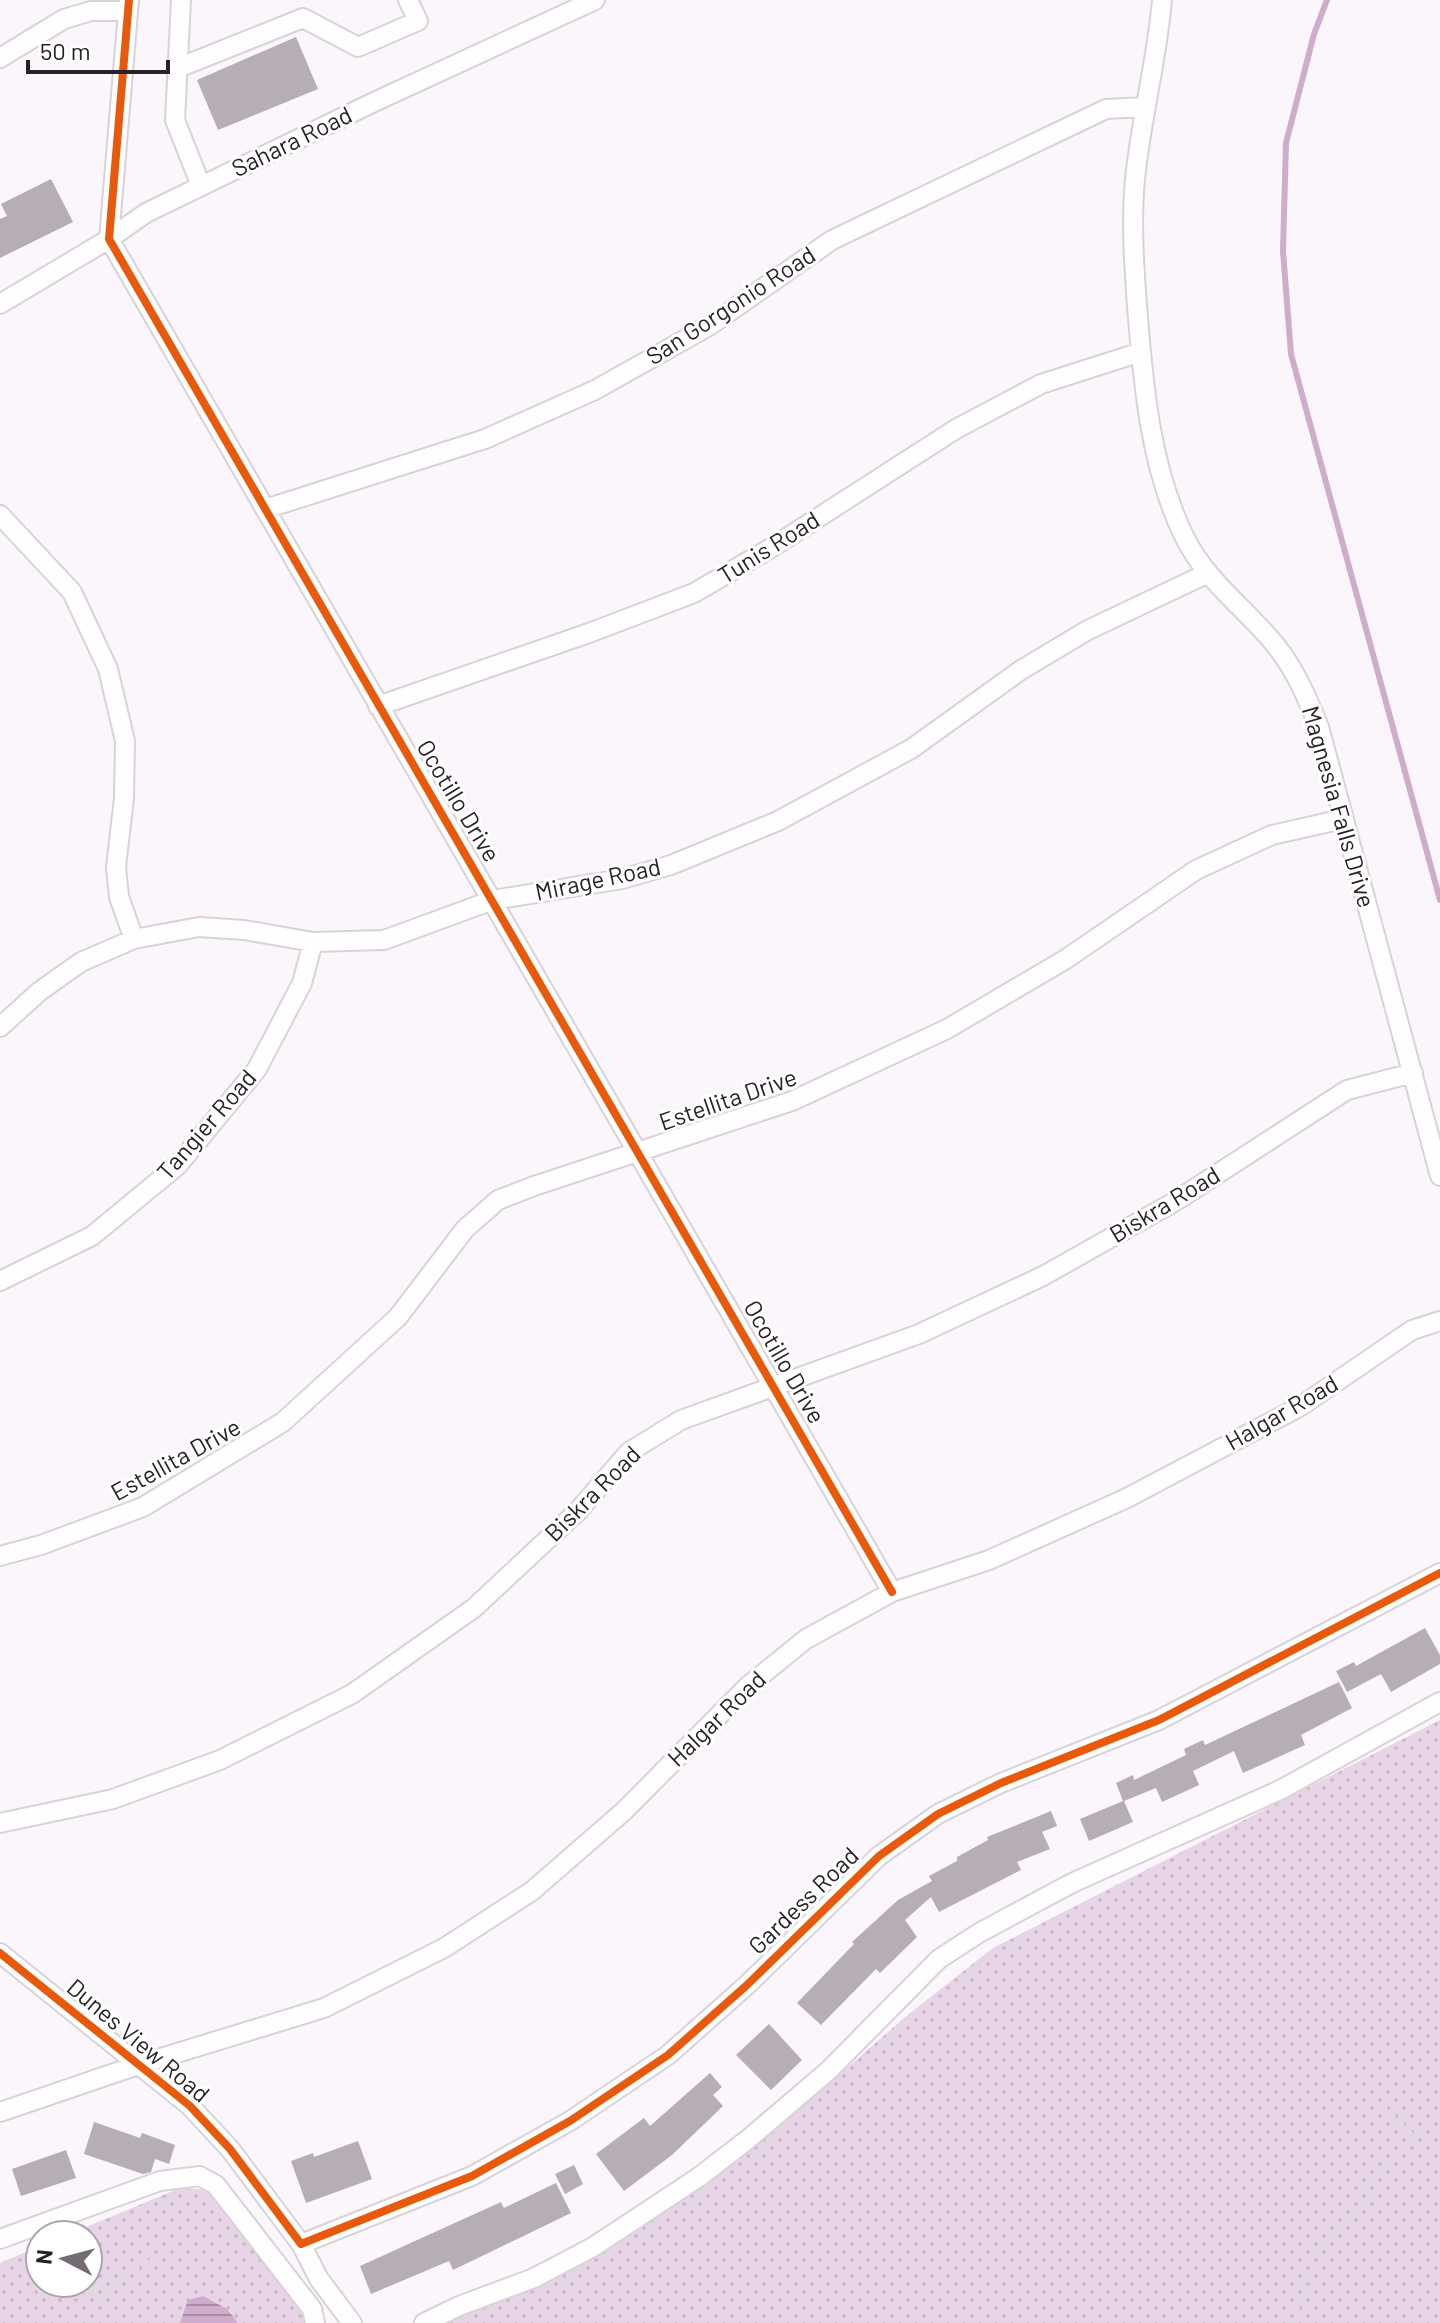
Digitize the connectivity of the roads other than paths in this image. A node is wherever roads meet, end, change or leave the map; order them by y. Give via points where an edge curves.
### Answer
1 (181, 0) edge
2 (408, 0) edge
3 (595, 0) edge
4 (1162, 0) edge
5 (128, 5) edge
6 (90, 6) edge
7 (0, 58) edge
8 (178, 68) junction
9 (1144, 107) junction
10 (201, 186) junction
11 (109, 239) junction
12 (0, 304) edge
13 (1141, 352) junction
14 (265, 509) junction
15 (0, 515) edge
16 (1206, 574) junction
17 (378, 706) junction
18 (1343, 819) junction
19 (493, 900) junction
20 (134, 939) junction
21 (313, 942) junction
22 (0, 1027) edge
23 (1413, 1073) junction
24 (639, 1152) junction
25 (1440, 1176) edge
26 (0, 1281) edge
27 (1440, 1321) edge
28 (775, 1386) junction
29 (0, 1556) edge
30 (1440, 1573) edge
31 (892, 1592) junction
32 (1440, 1702) edge
33 (0, 1823) edge
34 (0, 1953) edge
35 (138, 2065) junction
36 (0, 2112) edge
37 (0, 2239) edge
38 (301, 2244) junction
39 (315, 2323) edge
40 (352, 2323) edge
41 (424, 2323) edge

1 - 8 street
2 - 8 street via 418,21 358,47 303,18
3 - 10 street, Sahara Road
4 - 9 street, Magnesia Falls Drive
5 - 6 street
5 - 11 street
6 - 7 street
8 - 10 street via 175,120
9 - 13 street, Magnesia Falls Drive via 1133,250
9 - 14 street, San Gorgonio Road via 1106,109 832,240 709,326 595,390 485,439
10 - 11 street, Sahara Road via 146,213
11 - 12 street, Sahara Road
11 - 14 street, Ocotillo Drive
13 - 16 street, Magnesia Falls Drive via 1167,494
13 - 17 street, Tunis Road via 1041,384 968,422 694,593
14 - 17 street, Ocotillo Drive
15 - 20 street via 72,592 108,669 125,741 117,882
16 - 18 street, Magnesia Falls Drive via 1276,645 1298,677 1319,727
16 - 19 street, Mirage Road via 1088,630 1021,670 911,749 778,821 622,879
17 - 19 street, Ocotillo Drive
18 - 23 street, Magnesia Falls Drive
18 - 24 street, Estellita Drive via 1272,835 1196,870 1066,959 947,1029 792,1101
19 - 21 street, Mirage Road via 384,940
19 - 24 street, Ocotillo Drive
20 - 21 street, Mirage Road via 199,927
20 - 22 street, Mirage Road via 81,962
21 - 26 street, Tangier Road via 302,983 257,1069 178,1165 92,1236
23 - 25 street, Magnesia Falls Drive
23 - 28 street, Biskra Road via 1347,1090 1174,1202 1043,1276 919,1334
24 - 28 street, Ocotillo Drive
24 - 29 street, Estellita Drive via 498,1200 465,1229 398,1317 283,1422 143,1507
27 - 31 street, Halgar Road via 1412,1330 1301,1406 1127,1498 989,1560
28 - 31 street, Ocotillo Drive
28 - 33 street, Biskra Road via 681,1420 629,1452 578,1511 474,1608 352,1694 220,1760 127,1794
30 - 38 street, Gardess Road via 1159,1720 938,1814 879,1856 668,2055 570,2121 472,2176
31 - 35 street, Halgar Road via 806,1639 748,1686 624,1811 532,1891 444,1948 324,2008
32 - 41 street via 1280,1790 1072,1883 954,1948 828,2071 699,2177 634,2222 534,2278
34 - 35 street, Dunes View Road
35 - 36 street, Halgar Road
35 - 38 street, Dunes View Road via 190,2106 230,2149
37 - 39 street via 160,2181 200,2176 216,2185 312,2309
38 - 40 street, Dunes View Road

